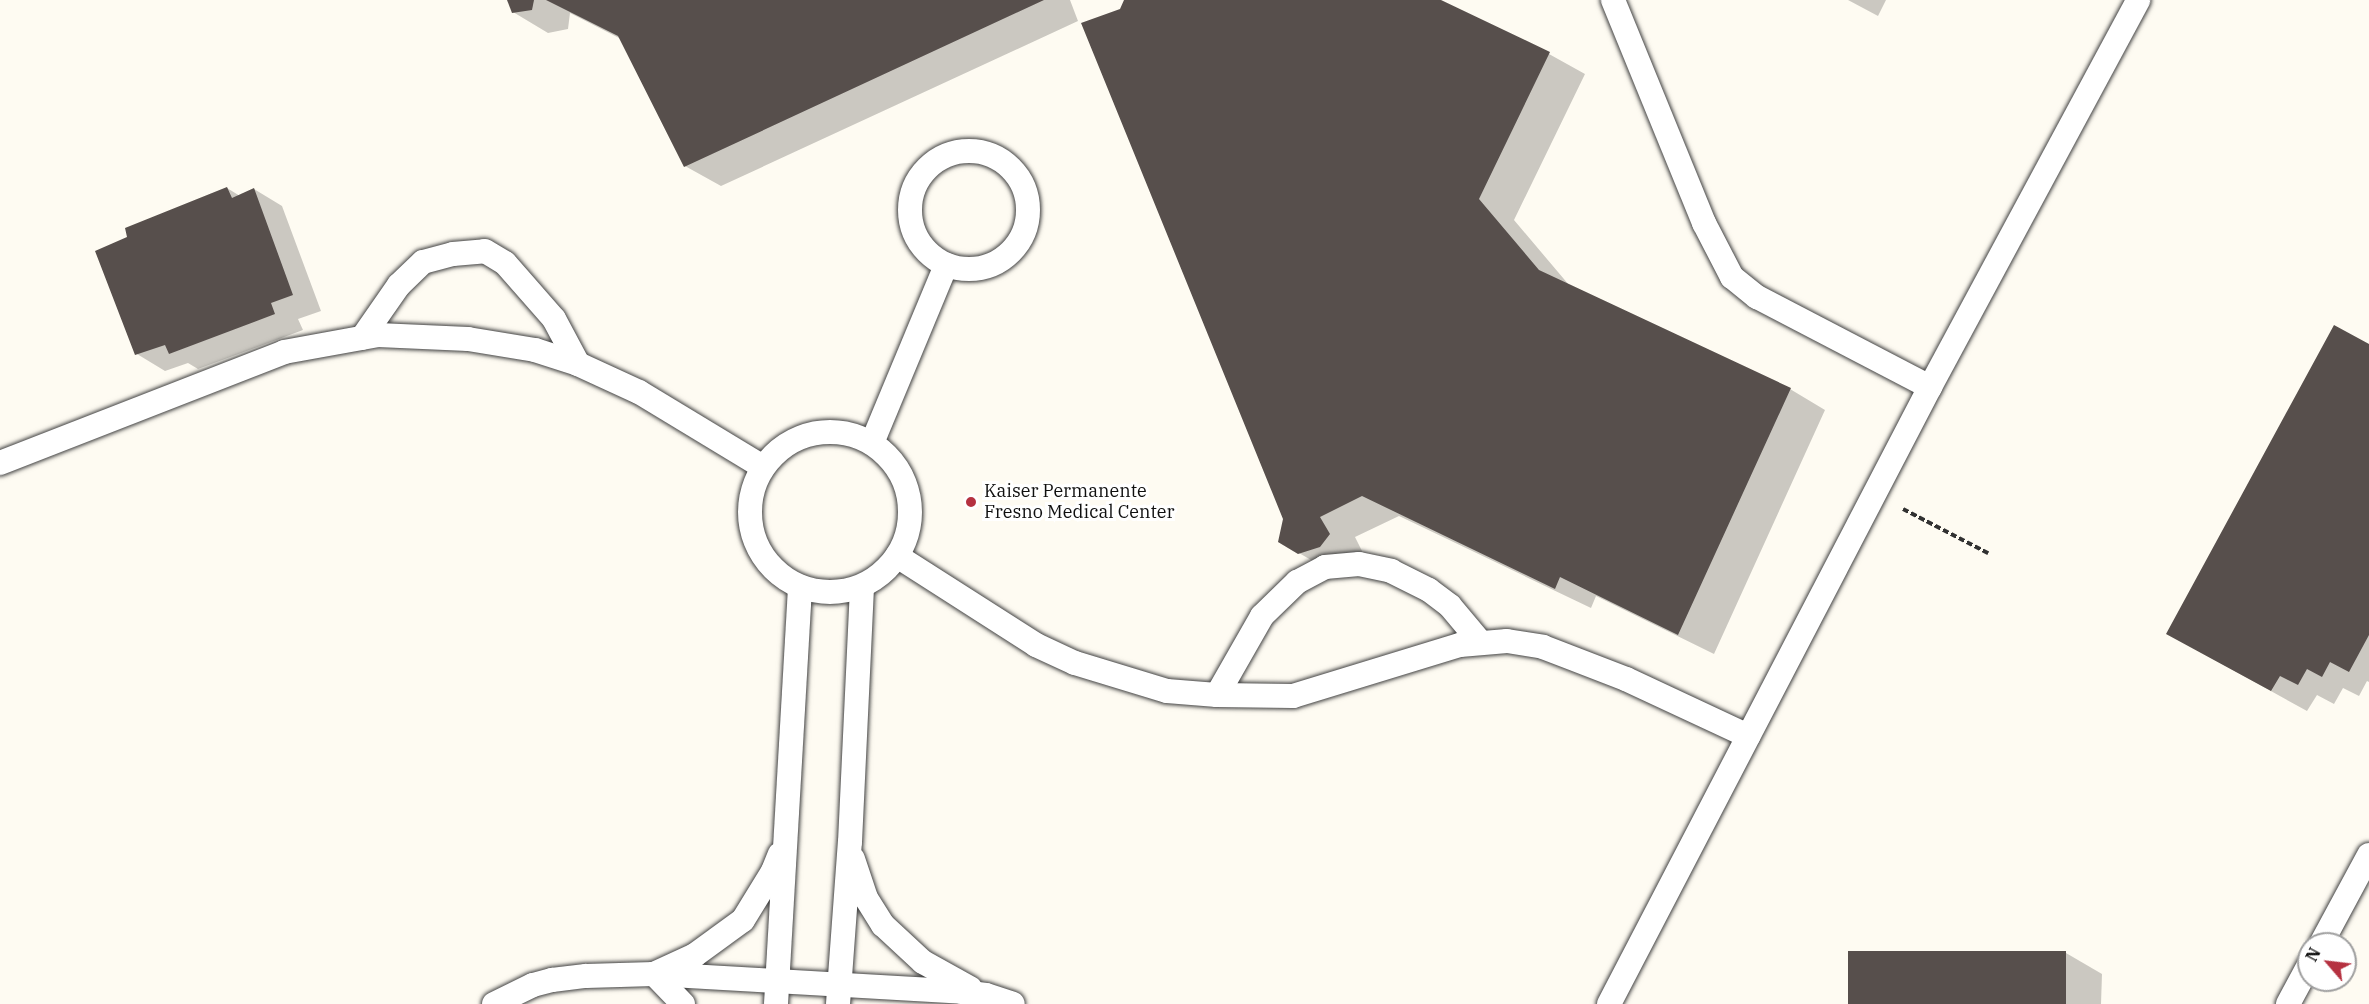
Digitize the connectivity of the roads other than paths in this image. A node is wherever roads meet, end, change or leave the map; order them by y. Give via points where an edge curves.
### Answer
1 (1613, 0) edge
2 (2138, 0) edge
3 (946, 265) junction
4 (362, 338) junction
5 (578, 364) junction
6 (1930, 387) junction
7 (872, 443) junction
8 (0, 463) edge
9 (763, 467) junction
10 (897, 556) junction
11 (862, 586) junction
12 (800, 587) junction
13 (1481, 643) junction
14 (1217, 695) junction
15 (1748, 736) junction
16 (786, 837) junction
17 (850, 842) junction
18 (2369, 855) edge
19 (2327, 932) edge
20 (654, 974) junction
21 (2297, 987) edge
22 (777, 993) edge
23 (838, 994) edge
24 (980, 998) edge
25 (494, 1004) edge
26 (683, 1004) edge
27 (1013, 1004) edge
28 (1609, 1004) edge
29 (2288, 1004) edge

1 - 6 lane via 1704,223 1732,277 1757,297
2 - 6 lane
3 - 3 lane via 966,270 986,268 1011,251 1027,224 1029,204 1023,184 1010,167 993,156 973,151 953,153 937,160 915,186 910,203 916,237
3 - 7 lane
4 - 5 lane via 378,335 460,339 535,350
4 - 5 lane via 399,285 423,262 484,251 505,262 554,319
4 - 8 lane via 284,352
5 - 9 lane via 639,392
6 - 15 lane
7 - 9 lane via 849,433 825,431 787,445
7 - 10 lane via 892,460 908,499 908,533
9 - 12 lane via 753,489 749,512 753,536 763,558 779,575
10 - 11 lane via 881,574
10 - 14 lane via 1036,645 1075,663 1167,691
11 - 12 lane via 842,592
11 - 17 lane
12 - 16 lane
13 - 14 lane via 1460,645 1293,696
13 - 14 lane via 1450,606 1390,570 1359,564 1325,567 1297,582 1262,615
13 - 15 lane via 1507,641 1543,647 1626,679
15 - 28 lane
16 - 20 lane via 773,872 743,920 695,955
16 - 22 lane
17 - 23 lane
17 - 24 lane via 866,898 883,925 923,962
18 - 19 lane
20 - 22 lane
20 - 25 lane via 552,980
20 - 26 lane
21 - 29 lane
22 - 23 lane
23 - 24 lane
24 - 27 lane

